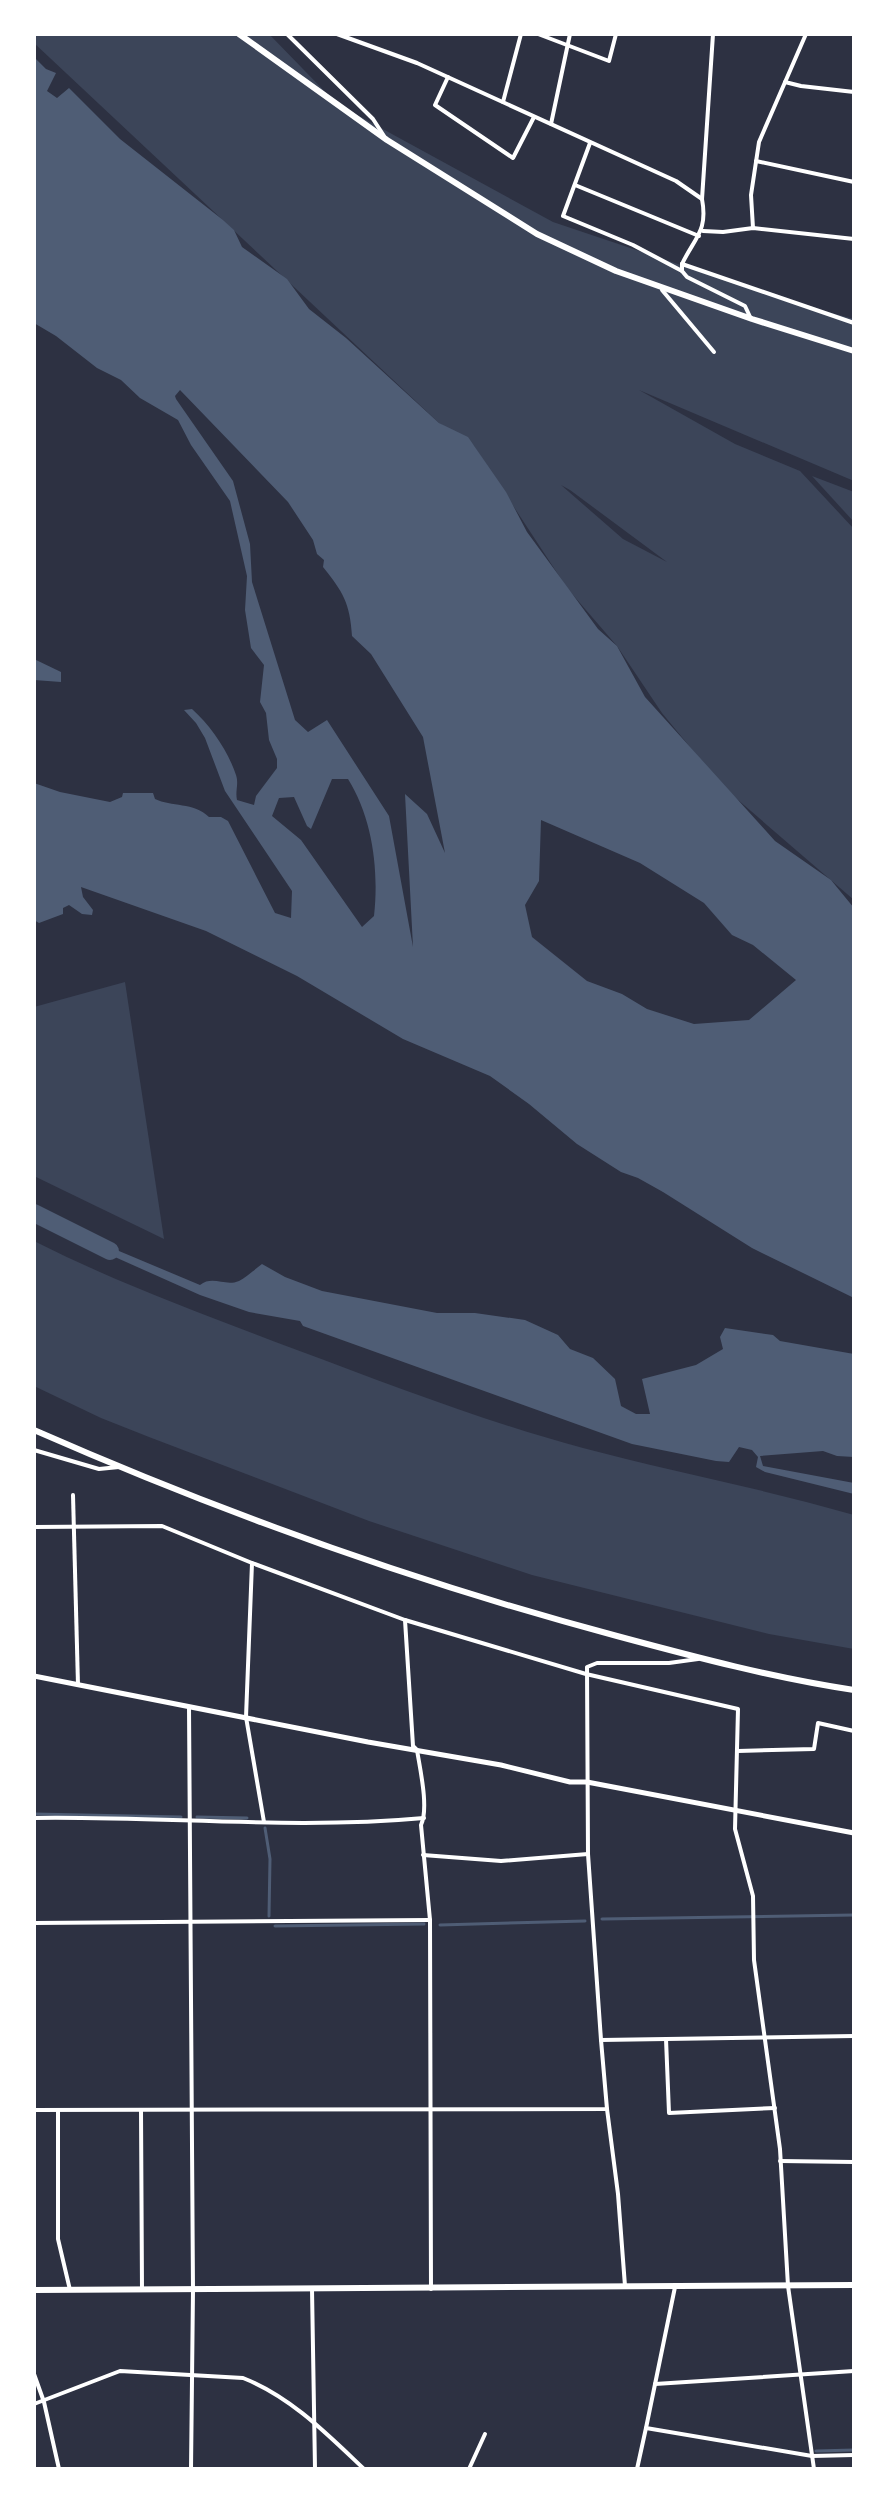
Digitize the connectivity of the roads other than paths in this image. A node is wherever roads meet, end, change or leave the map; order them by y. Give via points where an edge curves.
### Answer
1 (239, 34) edge
2 (288, 34) edge
3 (337, 34) edge
4 (521, 34) edge
5 (538, 34) edge
6 (570, 34) edge
7 (616, 34) edge
8 (713, 34) edge
9 (806, 34) edge
10 (567, 46) junction
11 (448, 77) junction
12 (785, 82) junction
13 (854, 92) edge
14 (503, 102) junction
15 (534, 117) junction
16 (551, 124) junction
17 (387, 140) junction
18 (591, 142) junction
19 (756, 161) junction
20 (854, 182) edge
21 (575, 185) junction
22 (702, 199) junction
23 (753, 228) junction
24 (701, 234) junction
25 (854, 239) edge
26 (682, 264) junction
27 (682, 271) junction
28 (660, 287) junction
29 (752, 319) junction
30 (854, 323) edge
31 (854, 351) edge
32 (714, 352) dead end
33 (34, 1430) edge
34 (34, 1450) edge
35 (122, 1467) junction
36 (73, 1495) dead end
37 (34, 1527) edge
38 (73, 1527) junction
39 (252, 1563) junction
40 (405, 1620) junction
41 (699, 1658) junction
42 (586, 1674) junction
43 (34, 1676) edge
44 (78, 1685) junction
45 (854, 1690) edge
46 (189, 1707) junction
47 (246, 1717) junction
48 (854, 1731) edge
49 (417, 1750) junction
50 (738, 1751) junction
51 (587, 1782) junction
52 (736, 1810) junction
53 (34, 1818) edge
54 (424, 1818) junction
55 (190, 1820) junction
56 (264, 1822) junction
57 (854, 1833) edge
58 (588, 1854) junction
59 (423, 1855) junction
60 (430, 1920) junction
61 (191, 1921) junction
62 (34, 1923) edge
63 (854, 2036) edge
64 (765, 2038) junction
65 (666, 2039) junction
66 (601, 2040) junction
67 (432, 2108) junction
68 (775, 2108) junction
69 (607, 2109) junction
70 (34, 2110) edge
71 (58, 2110) junction
72 (141, 2110) junction
73 (192, 2110) junction
74 (780, 2161) junction
75 (854, 2162) edge
76 (854, 2285) edge
77 (625, 2286) junction
78 (788, 2286) junction
79 (675, 2287) junction
80 (312, 2289) junction
81 (431, 2289) junction
82 (34, 2290) edge
83 (70, 2290) junction
84 (142, 2290) junction
85 (193, 2290) junction
86 (854, 2371) edge
87 (191, 2373) junction
88 (802, 2373) junction
89 (34, 2374) edge
90 (655, 2384) junction
91 (44, 2402) junction
92 (34, 2404) edge
93 (314, 2422) junction
94 (646, 2428) junction
95 (485, 2434) dead end
96 (854, 2455) edge
97 (812, 2456) junction
98 (59, 2469) edge
99 (191, 2469) edge
100 (315, 2469) edge
101 (364, 2469) edge
102 (469, 2469) edge
103 (637, 2469) edge
104 (814, 2469) edge

1 - 17 main road
2 - 17 street via 373,119
3 - 11 street
4 - 14 street
5 - 10 street
6 - 10 street
7 - 10 street via 609,61
8 - 22 street
9 - 12 street
10 - 16 street
11 - 14 street
11 - 15 street via 435,105 513,158
12 - 13 street
12 - 19 street
14 - 15 street
15 - 16 street
16 - 18 street
17 - 28 main road via 537,234
18 - 21 street
18 - 22 street via 676,181
19 - 20 street
19 - 23 street
21 - 24 street
21 - 27 street via 563,216
22 - 24 street
23 - 24 street
23 - 25 street
24 - 26 street
26 - 27 street
26 - 30 street
27 - 29 street via 745,306
28 - 29 main road
28 - 32 street
29 - 31 main road
33 - 35 main road
34 - 35 street via 99,1469
35 - 41 main road via 447,1588
36 - 38 street
37 - 38 street
38 - 39 street via 162,1526
38 - 44 street
39 - 40 street
39 - 47 street
40 - 42 street
40 - 49 street
41 - 42 street via 597,1663 587,1667
41 - 45 main road
42 - 50 street via 738,1709
42 - 51 street
43 - 44 street
44 - 46 street
46 - 47 street
46 - 55 street
47 - 49 street
47 - 56 street
48 - 50 street via 818,1723 814,1749
49 - 51 street
49 - 54 street
50 - 52 street
51 - 52 street
51 - 58 street
52 - 57 street
52 - 64 street via 735,1829 753,1896 754,1960
53 - 55 street
54 - 56 street
54 - 59 street
55 - 56 street
55 - 61 street
58 - 59 street via 501,1861
58 - 66 street
59 - 60 street
60 - 61 street
60 - 67 street
61 - 62 street
61 - 73 street
63 - 64 street
64 - 65 street
64 - 68 street
65 - 66 street
65 - 68 street via 669,2113
66 - 69 street
67 - 69 street
67 - 73 street
67 - 81 street
68 - 74 street
69 - 77 street
70 - 71 street
71 - 72 street
71 - 83 street via 58,2239
72 - 73 street
72 - 84 street
73 - 85 street
74 - 75 street
74 - 78 street
76 - 78 main road
77 - 79 main road
77 - 81 main road
78 - 79 main road
78 - 88 street
79 - 90 street
80 - 81 main road
80 - 85 main road
80 - 93 street
82 - 83 main road
83 - 84 main road
84 - 85 main road
85 - 87 street
86 - 88 street
87 - 91 street via 120,2371
87 - 93 street via 243,2378
87 - 99 street
88 - 90 street
88 - 97 street
89 - 91 street
90 - 94 street
91 - 92 street
91 - 98 street
93 - 100 street
93 - 101 street
94 - 97 street
94 - 103 street
95 - 102 street
96 - 97 street
97 - 104 street

